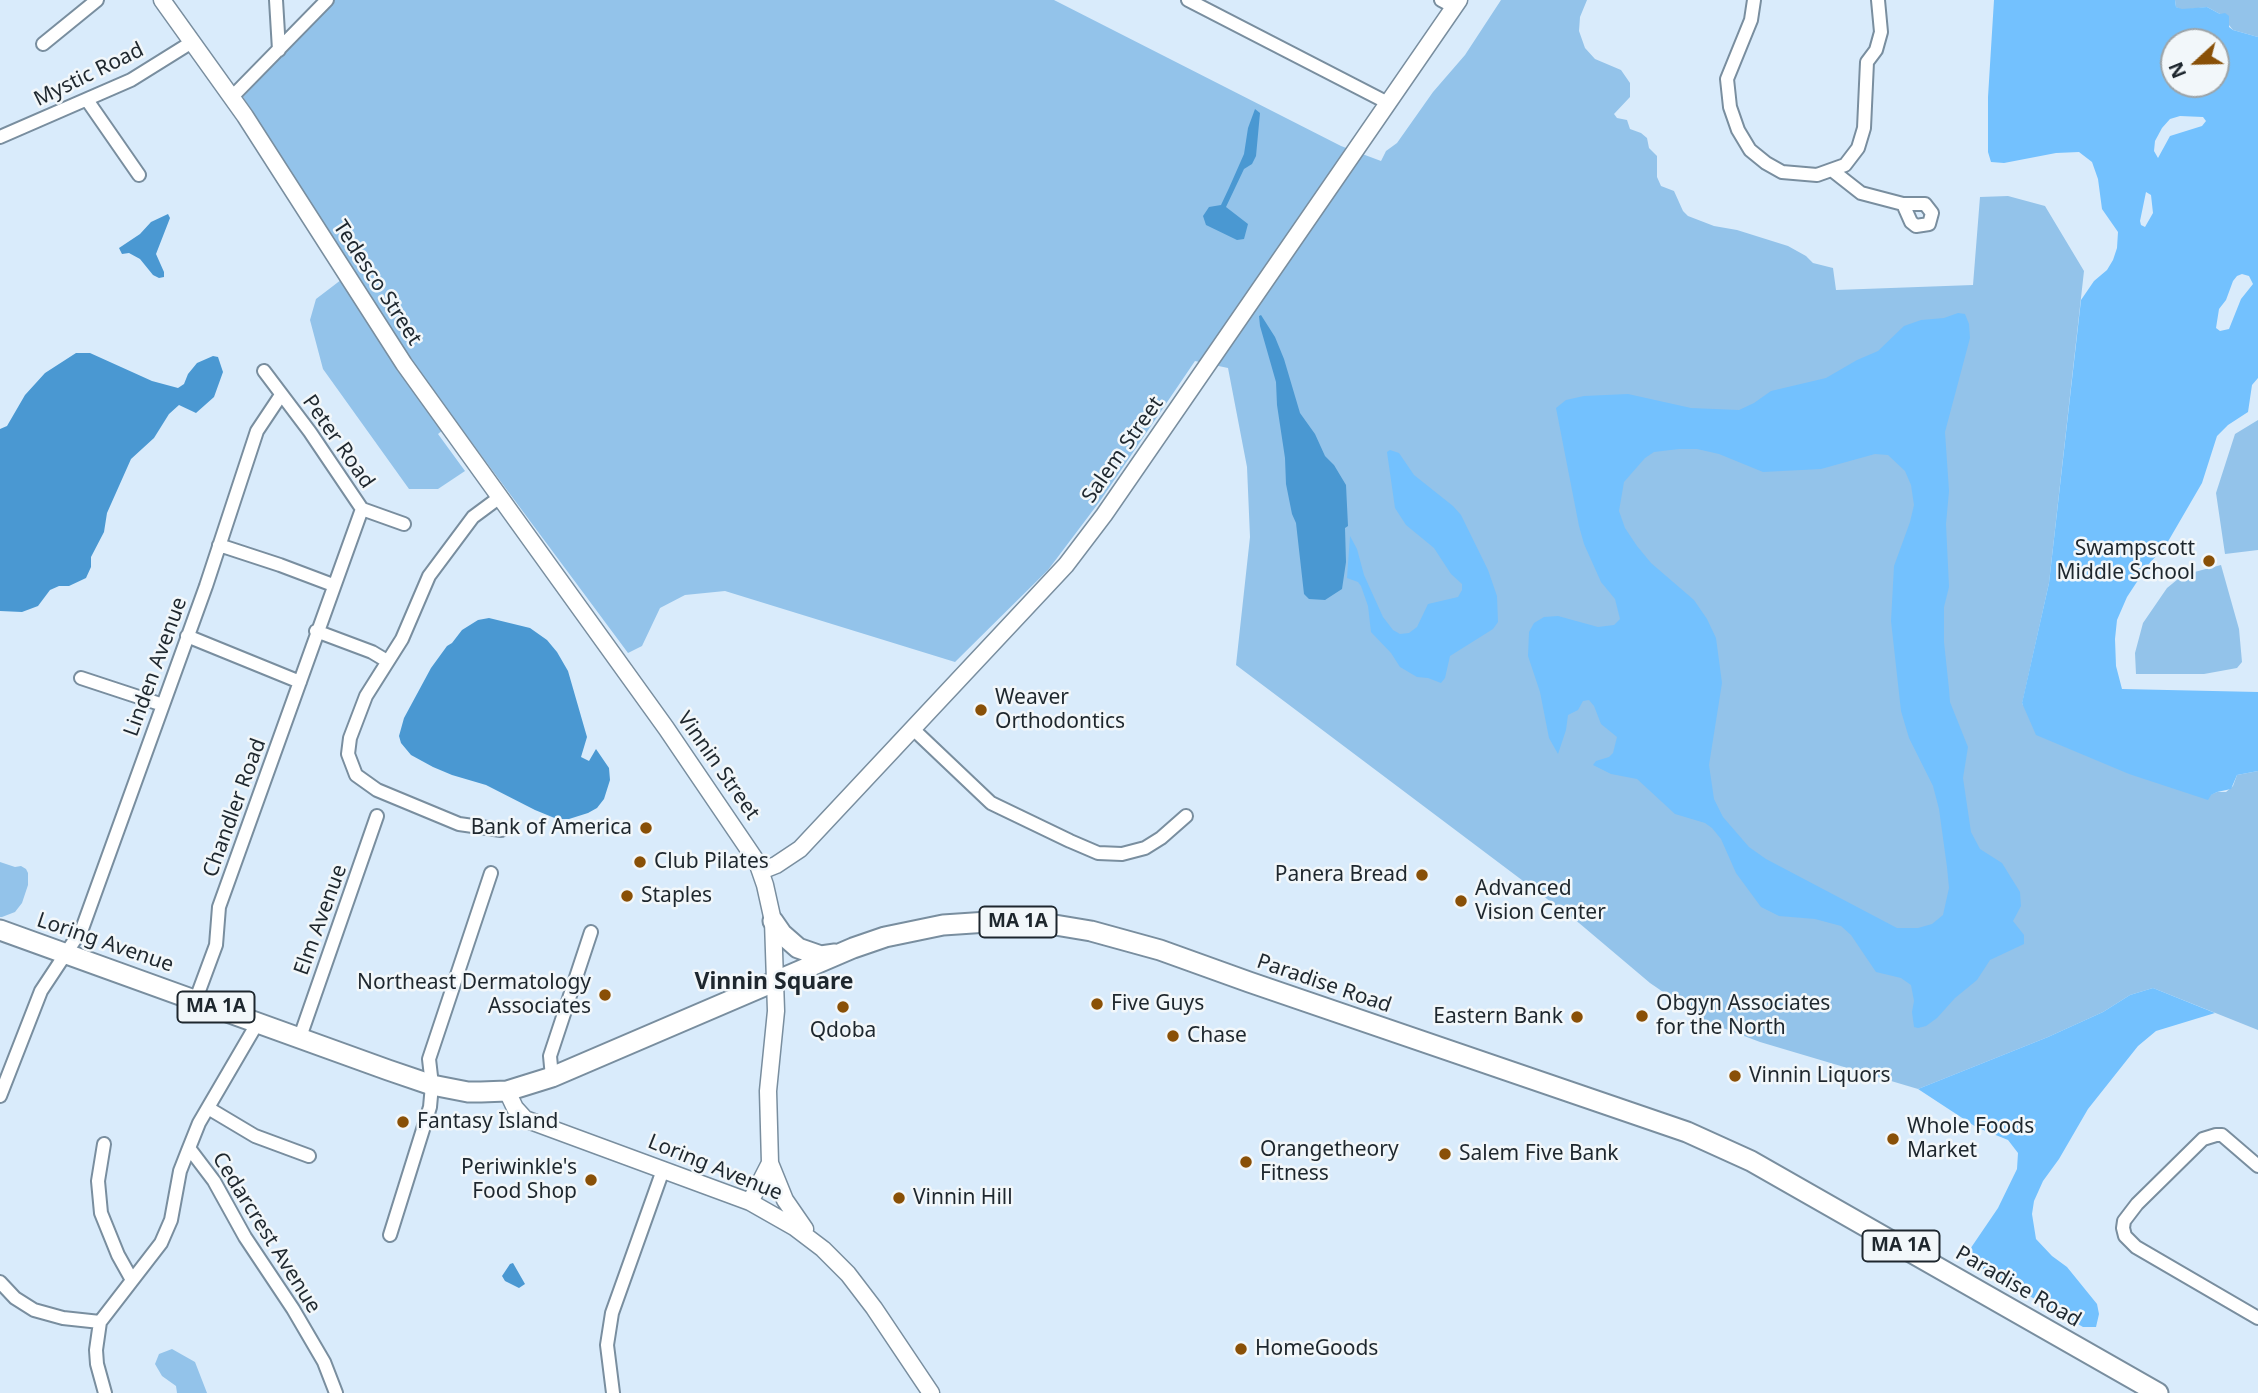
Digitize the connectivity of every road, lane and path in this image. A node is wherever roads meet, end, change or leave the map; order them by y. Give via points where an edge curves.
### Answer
1 (97, 0) edge
2 (162, 0) edge
3 (276, 0) edge
4 (327, 0) edge
5 (1188, 0) edge
6 (1754, 0) edge
7 (1878, 0) edge
8 (1451, 2) edge
9 (173, 8) edge
10 (192, 43) junction
11 (43, 44) dead end
12 (279, 50) junction
13 (232, 97) junction
14 (87, 100) junction
15 (1388, 103) junction
16 (0, 138) edge
17 (1833, 171) junction
18 (139, 175) dead end
19 (1903, 204) dead end
20 (264, 371) dead end
21 (281, 394) junction
22 (500, 497) junction
23 (362, 509) junction
24 (404, 524) dead end
25 (219, 545) junction
26 (563, 583) joint
27 (333, 585) junction
28 (316, 631) junction
29 (187, 636) junction
30 (387, 661) junction
31 (81, 678) dead end
32 (300, 682) junction
33 (163, 705) junction
34 (912, 728) junction
35 (377, 816) dead end
36 (1186, 816) dead end
37 (501, 830) dead end
38 (761, 871) junction
39 (491, 873) dead end
40 (773, 921) junction
41 (0, 930) edge
42 (592, 932) dead end
43 (66, 953) junction
44 (843, 953) junction
45 (775, 983) junction
46 (196, 999) junction
47 (258, 1022) junction
48 (300, 1037) junction
49 (552, 1077) junction
50 (432, 1085) junction
51 (507, 1091) junction
52 (0, 1096) edge
53 (208, 1108) junction
54 (104, 1144) dead end
55 (189, 1148) junction
56 (309, 1156) dead end
57 (770, 1163) junction
58 (2258, 1166) edge
59 (663, 1170) junction
60 (750, 1202) junction
61 (390, 1235) dead end
62 (823, 1249) junction
63 (132, 1280) junction
64 (0, 1282) edge
65 (2258, 1318) edge
66 (100, 1322) junction
67 (105, 1393) edge
68 (335, 1393) edge
69 (613, 1393) edge
70 (931, 1393) edge
71 (2158, 1393) edge

1 - 11 street
2 - 9 main road, Tedesco Street
3 - 12 street
4 - 12 street
5 - 15 street
6 - 17 street via 1751,20 1727,79 1738,130 1750,150 1782,172 1818,175
7 - 17 street via 1881,32 1867,62 1864,128 1858,148 1845,165
8 - 15 main road, Salem Street
9 - 10 main road, Tedesco Street
10 - 13 main road, Tedesco Street
10 - 14 street, Mystic Road
12 - 13 street
13 - 22 main road, Tedesco Street via 383,334
14 - 16 street, Mystic Road
14 - 18 street
15 - 34 main road, Salem Street via 1066,565
17 - 19 street via 1861,193
20 - 21 street, Peter Road
21 - 23 street, Peter Road
21 - 25 street, Linden Avenue via 257,431
22 - 26 main road, Tedesco Street
22 - 30 street via 473,517 429,576 402,639
23 - 24 street, Peter Road
23 - 27 street, Chandler Road
25 - 27 street
25 - 29 street, Linden Avenue
26 - 38 main road, Vinnin Street via 722,807
27 - 28 street, Chandler Road
28 - 30 street
28 - 32 street, Chandler Road
29 - 32 street
29 - 33 street, Linden Avenue
30 - 37 street via 369,689 351,738 348,754 356,775 377,790 459,824
31 - 33 street
32 - 46 street, Chandler Road via 219,907 216,945
33 - 43 street, Linden Avenue via 82,929
34 - 36 street via 991,803 1098,853 1122,854 1145,848
34 - 38 main road, Salem Street via 800,849
35 - 48 street, Elm Avenue
38 - 40 main road, Vinnin Street
39 - 50 street via 429,1059
40 - 44 highway via 790,942 811,954
40 - 45 main road, Vinnin Street
41 - 43 highway, Loring Avenue / MA 1A
42 - 49 street via 550,1056
43 - 46 highway, Loring Avenue / MA 1A
43 - 52 street, Linden Avenue via 41,991
44 - 45 highway, Paradise Road / MA 1A
44 - 71 highway, Paradise Road / MA 1A via 901,933 943,925 1015,921 1064,926 1160,950 1687,1132 1751,1161
45 - 49 highway, Paradise Road / MA 1A
45 - 57 main road, Vinnin Street via 768,1091
46 - 47 highway, Loring Avenue / MA 1A
47 - 48 highway, Loring Avenue / MA 1A
47 - 53 street, Cedarcrest Avenue
48 - 50 highway, Loring Avenue / MA 1A
49 - 51 highway, Paradise Road / MA 1A
50 - 51 highway, Paradise Road / MA 1A via 468,1092
50 - 61 street via 430,1107
51 - 59 main road, Loring Avenue via 525,1119
53 - 55 street, Cedarcrest Avenue
53 - 56 street via 255,1136
54 - 63 street via 98,1181 101,1213
55 - 63 street via 167,1232
55 - 68 street, Cedarcrest Avenue via 289,1302 324,1362
57 - 60 main road, Vinnin Street
57 - 62 main road via 791,1211
58 - 65 street via 2222,1135 2203,1139 2137,1203 2123,1228 2136,1247
59 - 60 main road, Loring Avenue
59 - 69 street via 612,1312 607,1345
60 - 62 main road, Loring Avenue
62 - 70 main road, Loring Avenue via 860,1289
63 - 66 street
64 - 66 street via 34,1310
66 - 67 street via 96,1350

